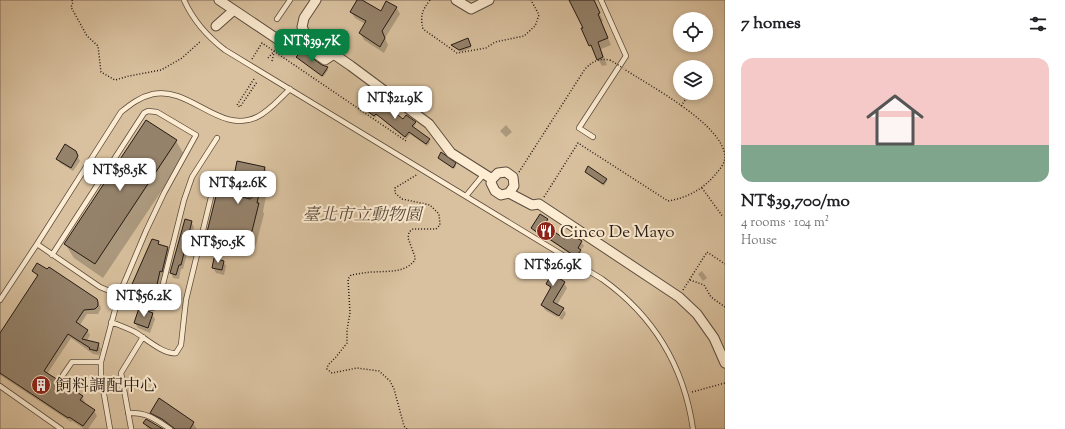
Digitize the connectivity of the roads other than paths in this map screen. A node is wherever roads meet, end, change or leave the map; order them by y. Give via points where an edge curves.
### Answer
1 (184, 0) edge
2 (219, 0) edge
3 (290, 0) edge
4 (316, 0) edge
5 (456, 0) edge
6 (489, 0) edge
7 (601, 0) edge
8 (234, 10) junction
9 (277, 19) dead end
10 (216, 26) dead end
11 (334, 54) junction
12 (290, 89) junction
13 (593, 137) dead end
14 (217, 138) dead end
15 (488, 176) junction
16 (509, 193) junction
17 (250, 194) dead end
18 (466, 196) junction
19 (37, 244) junction
20 (52, 255) junction
21 (119, 295) junction
22 (0, 300) edge
23 (111, 322) junction
24 (143, 337) junction
25 (101, 362) junction
26 (725, 363) edge
27 (63, 375) dead end
28 (0, 386) edge
29 (128, 413) junction
30 (131, 428) dead end
31 (61, 429) edge
32 (110, 429) edge
33 (170, 429) edge
34 (693, 429) edge

1 - 12 lane via 191,14 225,50
2 - 8 street
3 - 9 lane
4 - 11 street via 304,18 302,27 306,35
5 - 6 street via 471,9
7 - 13 lane via 626,56 579,128
8 - 10 street
8 - 11 street via 292,49 302,44 325,60
11 - 15 street via 429,124 451,152
12 - 18 lane
12 - 19 lane via 257,117 242,120 223,118 171,93 153,94 136,101 121,112
14 - 21 lane via 192,177 158,304 153,308
15 - 16 street via 495,191 502,195
15 - 16 street via 506,172 513,178 514,186
15 - 18 lane
16 - 26 street via 532,205 539,204 679,297 697,314 714,338
17 - 24 lane via 220,187 213,189 186,300 179,350 172,354
18 - 34 lane via 602,280 630,301 665,345 686,393
19 - 20 lane
19 - 22 lane
20 - 21 lane via 100,287
20 - 21 lane via 144,113 157,112 196,135 164,193
21 - 23 lane
23 - 24 lane
23 - 25 lane
24 - 29 lane via 121,372
25 - 27 lane via 72,362
25 - 32 lane
28 - 31 lane
29 - 30 lane
29 - 33 lane via 149,415

